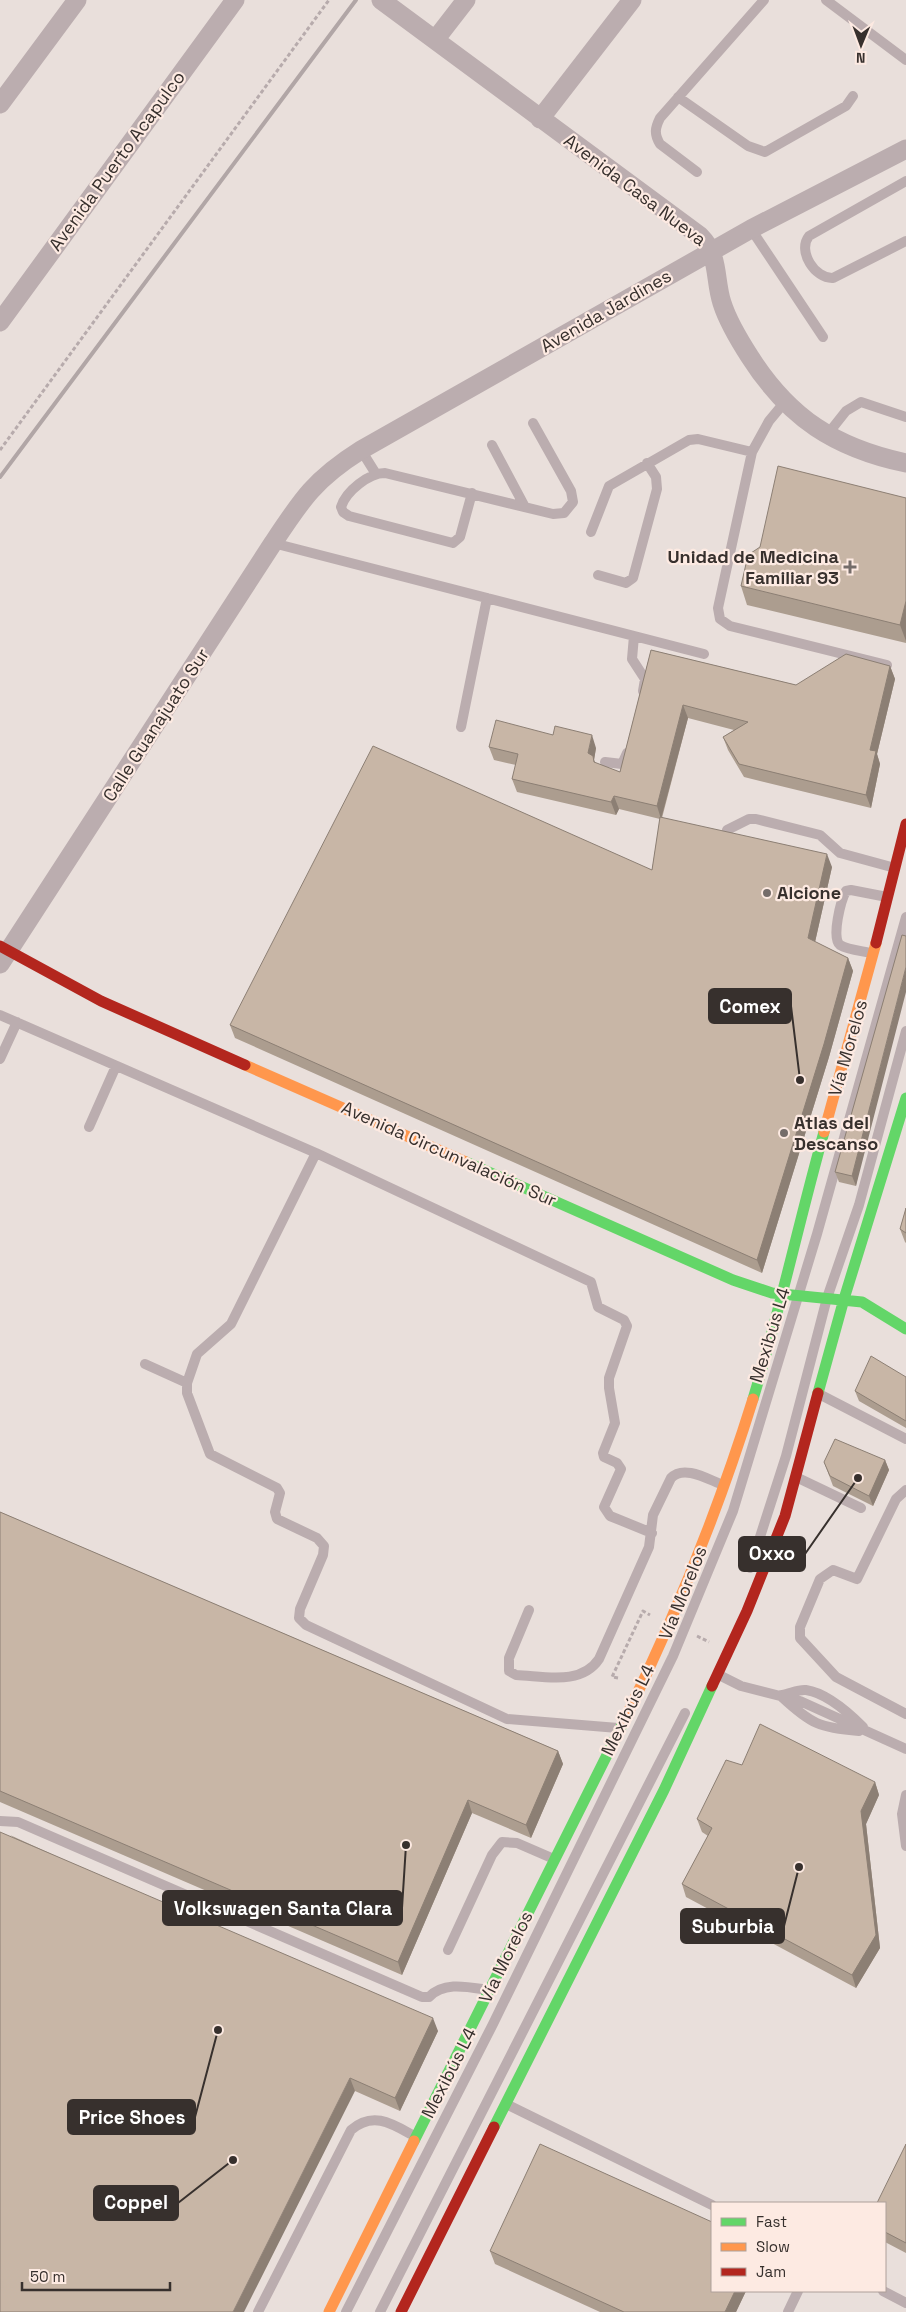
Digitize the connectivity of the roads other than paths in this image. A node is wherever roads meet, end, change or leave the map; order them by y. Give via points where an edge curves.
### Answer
1 (78, 0) edge
2 (235, 0) edge
3 (381, 0) edge
4 (466, 0) edge
5 (632, 0) edge
6 (764, 0) edge
7 (826, 0) edge
8 (435, 40) junction
9 (906, 60) edge
10 (853, 96) dead end
11 (678, 98) junction
12 (0, 104) edge
13 (540, 119) junction
14 (906, 149) edge
15 (697, 172) dead end
16 (906, 181) edge
17 (751, 229) junction
18 (906, 241) edge
19 (712, 251) junction
20 (0, 322) edge
21 (823, 338) dead end
22 (784, 403) junction
23 (906, 417) edge
24 (533, 423) dead end
25 (827, 435) junction
26 (492, 445) dead end
27 (361, 450) junction
28 (752, 452) junction
29 (647, 463) junction
30 (906, 463) edge
31 (376, 474) junction
32 (314, 486) joint
33 (472, 494) junction
34 (525, 506) junction
35 (591, 532) dead end
36 (273, 543) junction
37 (598, 575) dead end
38 (487, 598) junction
39 (634, 636) junction
40 (704, 654) dead end
41 (887, 664) edge
42 (640, 704) edge
43 (462, 727) dead end
44 (630, 742) edge
45 (605, 762) dead end
46 (906, 824) edge
47 (727, 830) edge
48 (896, 868) junction
49 (889, 898) junction
50 (906, 917) edge
51 (3, 954) edge
52 (875, 954) junction
53 (0, 1015) edge
54 (17, 1022) junction
55 (906, 1031) edge
56 (0, 1059) edge
57 (116, 1066) junction
58 (905, 1104) edge
59 (89, 1126) dead end
60 (316, 1153) junction
61 (782, 1295) junction
62 (799, 1296) junction
63 (827, 1298) junction
64 (844, 1299) junction
65 (906, 1329) edge
66 (145, 1364) dead end
67 (187, 1383) junction
68 (818, 1394) junction
69 (906, 1439) edge
70 (796, 1477) junction
71 (724, 1486) junction
72 (906, 1490) edge
73 (861, 1508) edge
74 (652, 1533) junction
75 (747, 1576) dead end
76 (529, 1610) dead end
77 (718, 1675) junction
78 (692, 1699) dead end
79 (906, 1714) edge
80 (620, 1728) junction
81 (906, 1749) edge
82 (906, 1795) edge
83 (0, 1821) edge
84 (906, 1846) edge
85 (554, 1860) junction
86 (448, 1950) dead end
87 (490, 1990) junction
88 (505, 2103) junction
89 (417, 2137) junction
90 (711, 2205) edge
91 (798, 2292) edge
92 (885, 2292) edge
93 (906, 2303) edge
94 (258, 2312) edge
95 (329, 2312) edge
96 (346, 2312) edge
97 (380, 2312) edge
98 (401, 2312) edge
99 (788, 2312) edge

1 - 12 street
2 - 20 street, Avenida Puerto Acapulco
3 - 8 street, Avenida Casa Nueva
4 - 8 street
5 - 13 street
6 - 11 lane
7 - 9 lane
8 - 13 street, Avenida Casa Nueva
10 - 11 lane via 846,106 765,152 748,146
11 - 15 lane via 660,118 655,131 660,144
13 - 19 street, Avenida Casa Nueva via 682,222
14 - 17 street, Avenida Jardines
16 - 18 lane via 810,236 805,250 815,270 824,277 833,278
17 - 19 street, Avenida Jardines
17 - 21 lane
19 - 22 street, Avenida Casa Nueva via 719,292 728,318 756,366
19 - 27 street, Avenida Jardines
22 - 25 street, Avenida Casa Nueva
22 - 28 lane via 769,421
23 - 25 lane via 861,402 846,411
24 - 34 lane via 572,491 573,502 568,511 559,514
25 - 30 street, Avenida Casa Nueva via 869,453
26 - 34 lane
27 - 31 lane
27 - 32 street, Avenida Jardines
28 - 29 lane via 694,439
28 - 41 lane via 718,608 720,619 730,626
29 - 35 lane via 608,488
29 - 37 lane via 656,477 657,488 633,578 626,583
31 - 33 lane via 386,473
31 - 33 lane via 347,495 342,505 343,512 449,542 456,542 460,537
32 - 36 street, Calle Guanajuato Sur
33 - 34 lane
36 - 38 lane
36 - 51 street, Calle Guanajuato Sur
38 - 39 lane
38 - 43 lane
39 - 40 lane
39 - 42 lane via 632,659 646,682
44 - 45 lane via 624,763
46 - 48 main road, Vía Morelos
47 - 48 lane via 756,819 820,835 843,854
48 - 49 main road, Vía Morelos
49 - 52 main road, Vía Morelos
49 - 52 lane via 851,890 846,891 843,897 836,931 838,941 842,946
50 - 62 lane, Mexibús L4
51 - 61 main road, Avenida Circunvalación Sur via 137,1017 734,1280
52 - 61 main road, Vía Morelos via 798,1226
53 - 54 lane
54 - 56 lane
54 - 57 lane
55 - 63 lane via 859,1204
57 - 59 lane
57 - 60 lane
58 - 64 main road
60 - 67 lane via 231,1324 198,1354
60 - 74 lane via 591,1282 598,1307 624,1320 627,1330 608,1384 614,1423 603,1455 617,1463 620,1469 604,1507 610,1516
61 - 62 main road, Avenida Circunvalación Sur
61 - 71 main road, Vía Morelos via 774,1330
62 - 63 main road, Avenida Circunvalación Sur
62 - 96 lane, Mexibús L4 via 739,1496 673,1656 497,2016
63 - 64 main road, Avenida Circunvalación Sur
63 - 75 lane via 786,1456
64 - 65 main road, Avenida Circunvalación Sur via 872,1306
64 - 68 main road
66 - 67 lane
67 - 80 lane via 210,1454 277,1488 280,1493 275,1512 277,1519 317,1538 324,1546 300,1609 302,1622 507,1719
68 - 69 lane
68 - 70 main road
70 - 73 lane
70 - 77 main road via 767,1562
71 - 74 lane via 683,1472 673,1475 653,1515
71 - 80 main road, Vía Morelos via 664,1641
72 - 79 lane via 896,1499 857,1578 833,1570 820,1579 799,1632 805,1646 836,1677
74 - 76 lane via 649,1547 599,1659 589,1671 570,1677 516,1676 509,1671 509,1658
77 - 81 lane via 741,1686 800,1701
77 - 88 main road via 664,1790
78 - 97 lane
80 - 85 main road, Vía Morelos
82 - 84 lane via 902,1814
83 - 87 lane via 18,1822 424,1998 444,1987
85 - 86 lane via 517,1843 502,1842 492,1854
85 - 87 main road, Vía Morelos
87 - 89 main road, Vía Morelos
88 - 90 lane
88 - 98 main road
89 - 94 lane via 382,2119 367,2120 351,2130
89 - 95 main road, Vía Morelos
91 - 99 lane
92 - 93 lane

